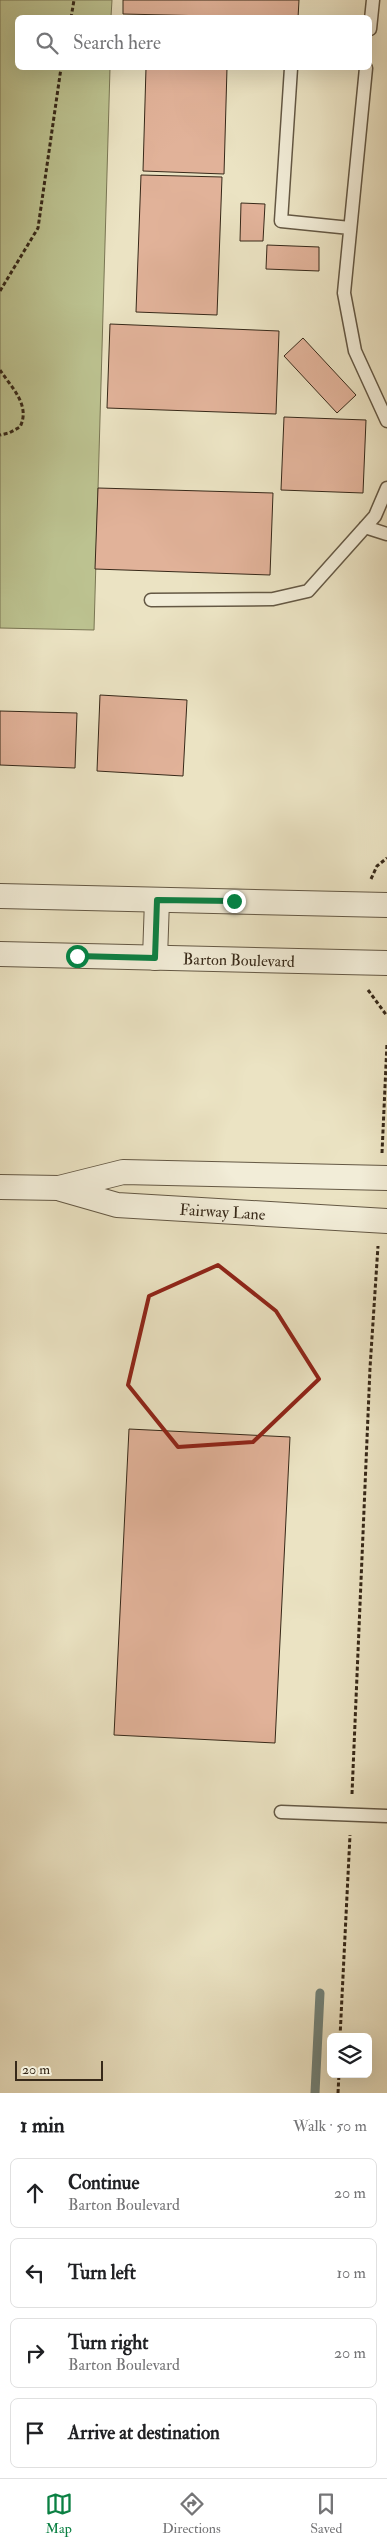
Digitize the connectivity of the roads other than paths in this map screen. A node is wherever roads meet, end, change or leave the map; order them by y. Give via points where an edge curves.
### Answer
1 (373, 0) edge
2 (371, 15) edge
3 (291, 70) edge
4 (366, 70) edge
5 (350, 228) junction
6 (387, 421) edge
7 (387, 488) edge
8 (366, 527) junction
9 (387, 534) edge
10 (151, 600) dead end
11 (0, 896) edge
12 (157, 900) junction
13 (387, 905) edge
14 (0, 954) edge
15 (155, 958) junction
16 (387, 963) edge
17 (387, 1178) edge
18 (0, 1187) edge
19 (59, 1188) junction
20 (383, 1231) edge
21 (280, 1812) dead end
22 (387, 1816) edge

1 - 2 lane
3 - 5 lane via 281,221
4 - 5 lane
5 - 6 lane via 344,293 355,351
7 - 8 lane via 375,516
8 - 9 lane
8 - 10 lane via 308,591 274,599
11 - 12 street
12 - 13 street
12 - 15 street
14 - 15 street, Barton Boulevard
15 - 16 street, Barton Boulevard
17 - 19 street, Fairway Lane via 123,1172
18 - 19 street, Fairway Lane
19 - 20 street, Fairway Lane via 117,1205
21 - 22 lane

